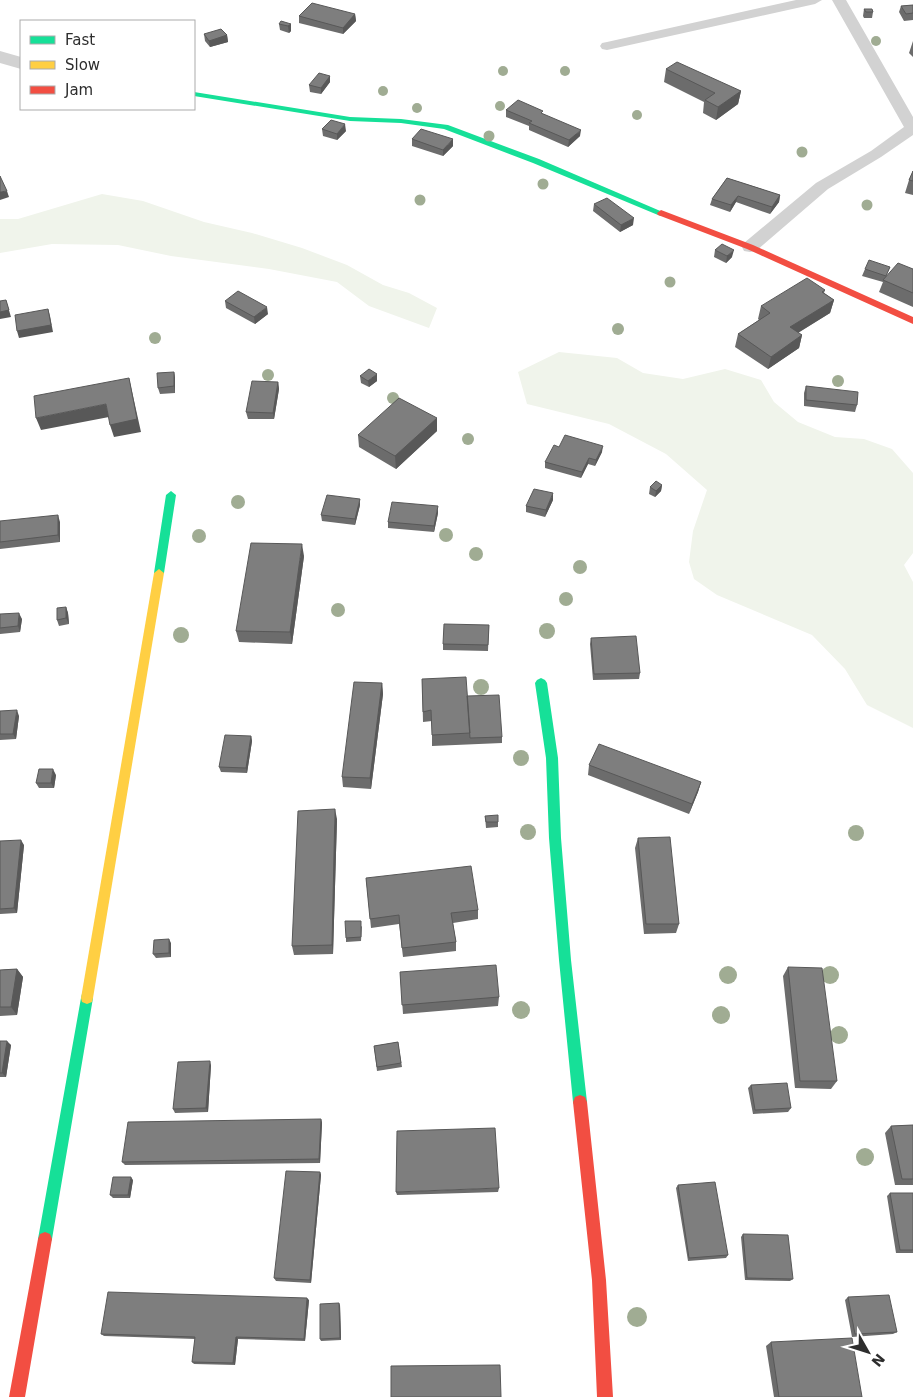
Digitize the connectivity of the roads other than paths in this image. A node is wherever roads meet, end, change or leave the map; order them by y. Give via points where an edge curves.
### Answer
1 (815, 0) edge
2 (839, 0) edge
3 (608, 46) dead end
4 (0, 57) edge
5 (20, 63) edge
6 (195, 94) edge
7 (912, 128) edge
8 (750, 247) junction
9 (913, 322) edge
10 (171, 495) dead end
11 (542, 683) dead end
12 (17, 1397) edge
13 (606, 1397) edge

1 - 3 lane
2 - 7 lane
4 - 5 street
6 - 8 street via 350,119 400,121 444,128 536,161
7 - 8 lane via 822,186
8 - 9 street
10 - 12 street
11 - 13 street via 552,758 565,951 599,1280

